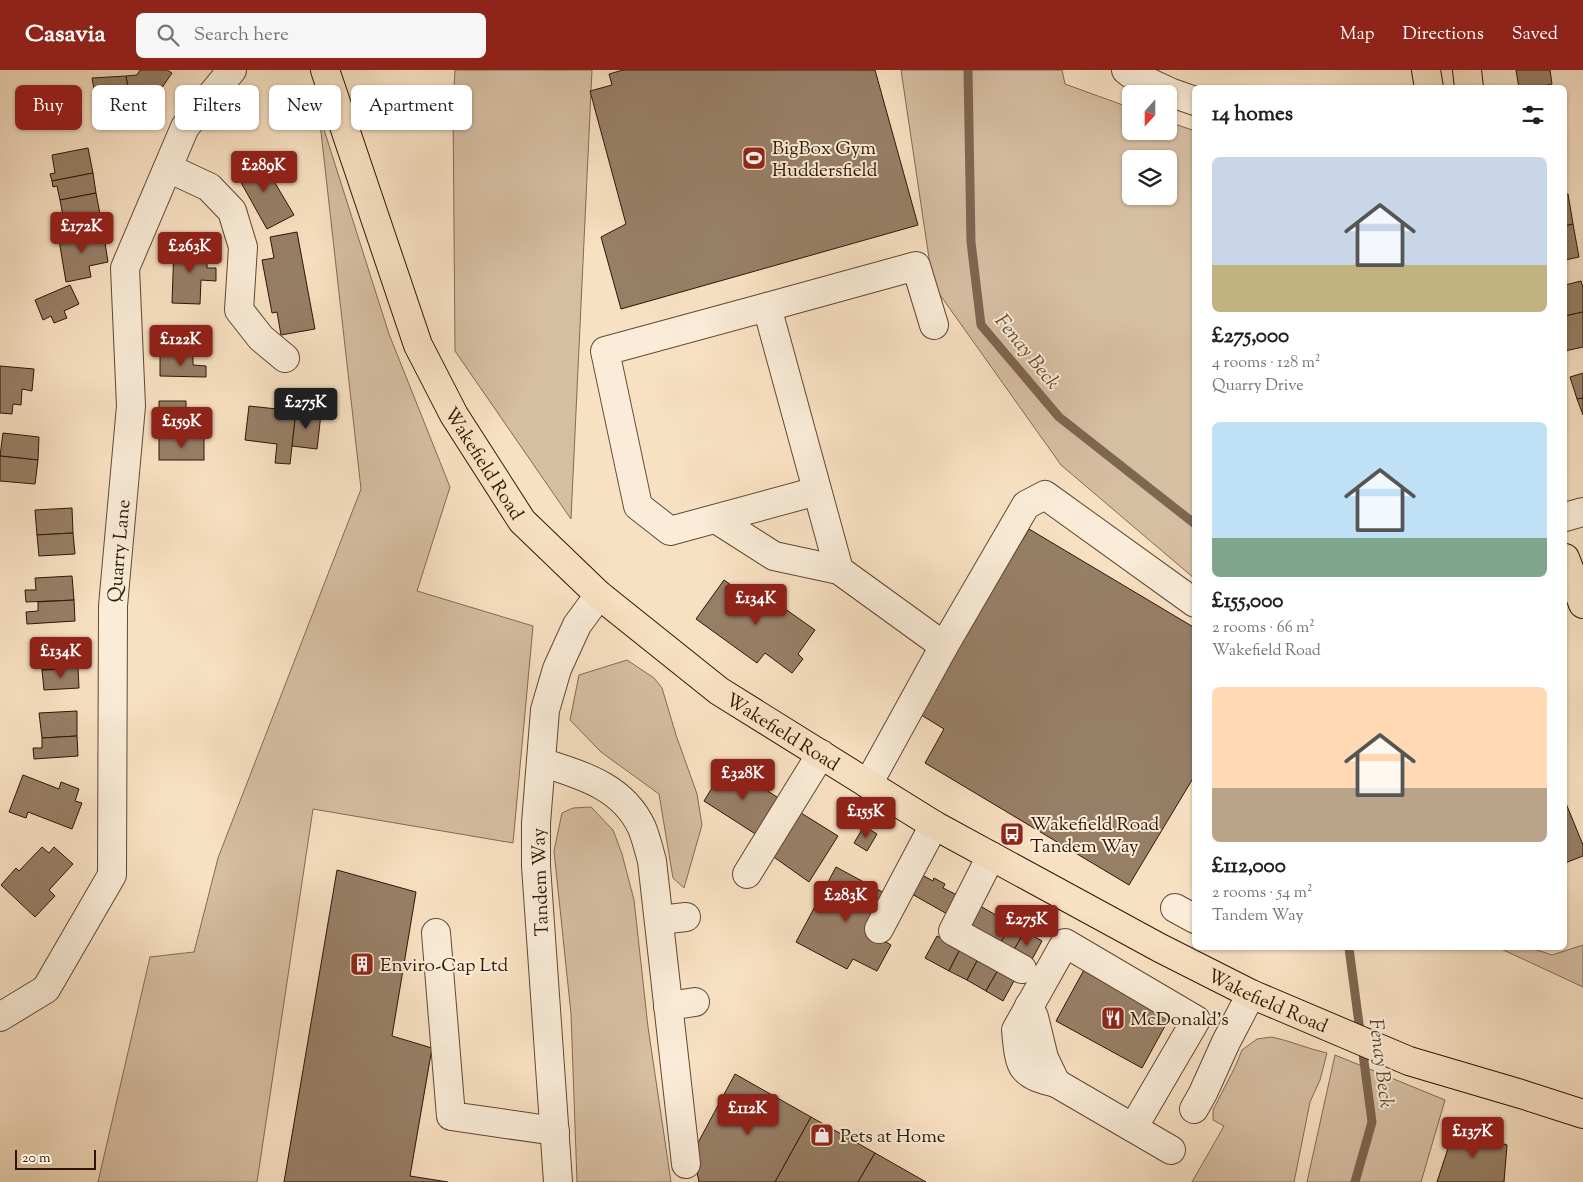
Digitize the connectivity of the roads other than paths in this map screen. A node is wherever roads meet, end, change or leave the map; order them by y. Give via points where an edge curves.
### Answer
1 (232, 70) edge
2 (325, 70) edge
3 (1126, 70) edge
4 (1426, 70) edge
5 (1467, 70) edge
6 (1428, 85) edge
7 (1469, 85) edge
8 (1192, 100) edge
9 (168, 168) junction
10 (766, 307) junction
11 (934, 325) dead end
12 (285, 358) dead end
13 (817, 491) junction
14 (1583, 512) edge
15 (1567, 516) edge
16 (716, 519) junction
17 (1567, 563) edge
18 (838, 570) junction
19 (599, 595) junction
20 (1192, 601) edge
21 (1583, 604) edge
22 (944, 646) junction
23 (821, 754) junction
24 (541, 762) junction
25 (868, 784) junction
26 (934, 825) junction
27 (991, 856) junction
28 (747, 874) dead end
29 (686, 917) dead end
30 (659, 920) junction
31 (879, 929) dead end
32 (436, 933) dead end
33 (1022, 969) dead end
34 (1251, 994) junction
35 (695, 1002) dead end
36 (668, 1006) junction
37 (0, 1017) edge
38 (1198, 1101) dead end
39 (1583, 1114) edge
40 (1134, 1128) junction
41 (555, 1131) junction
42 (1171, 1150) dead end
43 (686, 1164) dead end
44 (558, 1182) edge

1 - 9 street, Quarry Lane via 185,128
2 - 19 highway, Wakefield Road via 418,345 454,415 522,521
3 - 8 street
4 - 6 highway
5 - 7 highway
9 - 12 street via 209,187 232,211 243,247 239,310 261,338
9 - 37 street, Quarry Lane via 125,268 131,406 113,606 112,875 46,989
10 - 11 street via 916,266
10 - 13 street
10 - 16 street via 605,351 638,506 670,531
13 - 16 street
13 - 18 street
14 - 15 street
16 - 18 street via 774,556
17 - 21 highway
18 - 22 street
19 - 23 highway, Wakefield Road via 719,691
19 - 24 street, Tandem Way via 577,625 557,669 545,710
20 - 22 street via 1045,495 1026,505
22 - 25 street
23 - 25 highway, Wakefield Road
23 - 28 street
24 - 30 street via 587,777 608,788 628,806 642,827 652,861
24 - 41 street, Tandem Way via 536,866
25 - 26 highway, Wakefield Road
26 - 27 highway, Wakefield Road
26 - 31 street
27 - 33 street via 953,931
27 - 34 highway, Wakefield Road
29 - 30 street
30 - 36 street
32 - 41 street via 451,1116
34 - 38 street
34 - 39 highway, Wakefield Road via 1409,1061
35 - 36 street
36 - 43 street
40 - 40 street via 1056,1083 1044,1058 1029,1006 1065,943 1196,1020
40 - 42 street
41 - 44 street, Tandem Way

